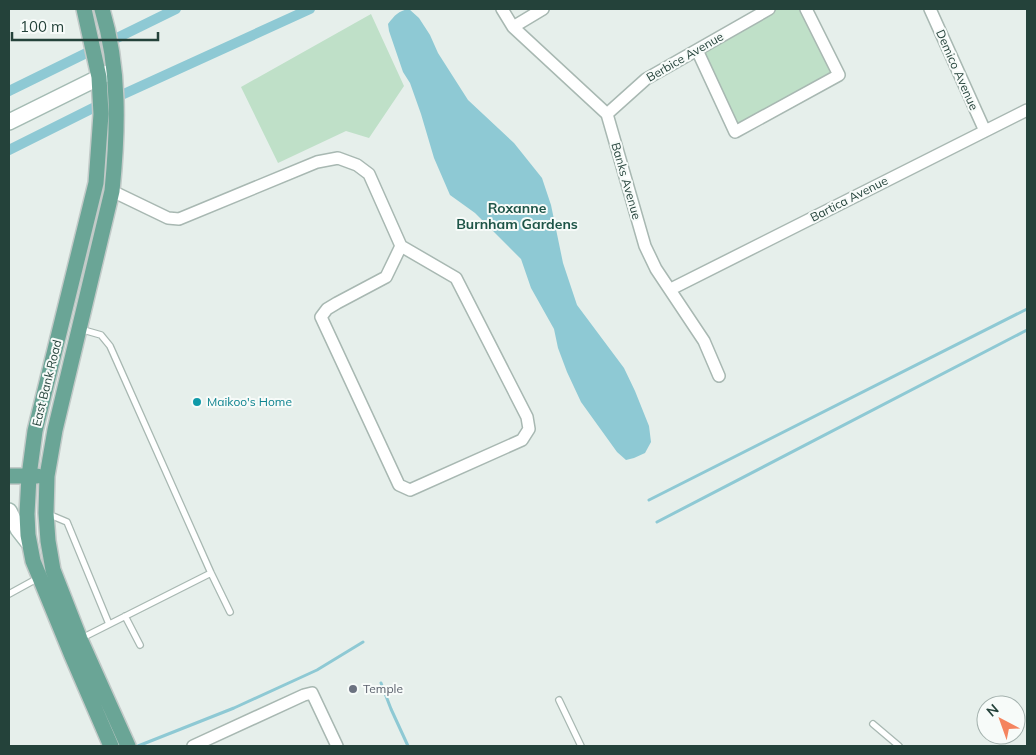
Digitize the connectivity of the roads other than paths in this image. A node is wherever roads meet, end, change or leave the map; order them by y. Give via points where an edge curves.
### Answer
1 (84, 9) edge
2 (502, 9) edge
3 (543, 9) edge
4 (769, 9) edge
5 (806, 9) edge
6 (930, 9) edge
7 (105, 10) edge
8 (513, 27) junction
9 (697, 50) junction
10 (115, 70) junction
11 (99, 77) junction
12 (1027, 110) edge
13 (607, 114) junction
14 (9, 122) edge
15 (985, 131) junction
16 (112, 191) junction
17 (401, 246) junction
18 (671, 289) junction
19 (78, 328) junction
20 (719, 376) dead end
21 (9, 476) edge
22 (29, 476) junction
23 (47, 476) junction
24 (9, 511) edge
25 (46, 513) junction
26 (29, 543) junction
27 (211, 573) junction
28 (40, 578) junction
29 (9, 594) edge
30 (230, 612) dead end
31 (125, 616) junction
32 (109, 624) junction
33 (80, 639) junction
34 (140, 645) dead end
35 (559, 700) dead end
36 (873, 724) dead end
37 (112, 729) junction
38 (220, 735) junction
39 (111, 746) edge
40 (128, 746) edge
41 (193, 746) edge
42 (226, 746) edge
43 (337, 746) edge
44 (581, 746) edge
45 (899, 746) edge

1 - 11 main road, East Bank Road
2 - 8 street
3 - 8 street
4 - 9 street, Berbice Avenue
5 - 9 street via 839,74 735,132
6 - 15 street, Demico Avenue
7 - 10 main road, East Bank Road
8 - 13 street
9 - 13 street, Berbice Avenue via 646,79
10 - 11 main road
10 - 16 main road, East Bank Road via 116,152
11 - 14 main road
11 - 22 main road, East Bank Road via 101,114 96,183 35,431
12 - 15 street, Bartica Avenue
13 - 18 street, Banks Avenue via 645,246
15 - 18 street, Bartica Avenue
16 - 17 street via 168,218 179,219 317,162 338,158 369,174
16 - 19 main road, East Bank Road
17 - 17 street via 386,277 327,309 321,317 399,485 410,490 522,440 529,429 527,417 456,278
18 - 20 street, Banks Avenue via 704,341
19 - 23 main road, East Bank Road
19 - 27 lane via 101,335 110,346
21 - 22 main road
22 - 23 main road
22 - 26 main road, East Bank Road
23 - 25 main road, East Bank Road
24 - 26 main road
25 - 32 lane via 67,522
25 - 33 main road, East Bank Road via 53,570
26 - 28 main road, East Bank Road
27 - 30 lane
27 - 31 lane
28 - 29 lane
28 - 37 main road, East Bank Road
31 - 32 lane
31 - 34 lane
32 - 33 lane
33 - 37 main road, East Bank Road
35 - 44 lane
36 - 45 lane
37 - 39 main road, East Bank Road
37 - 40 main road, East Bank Road
38 - 41 street
38 - 42 street
38 - 43 street via 312,694

